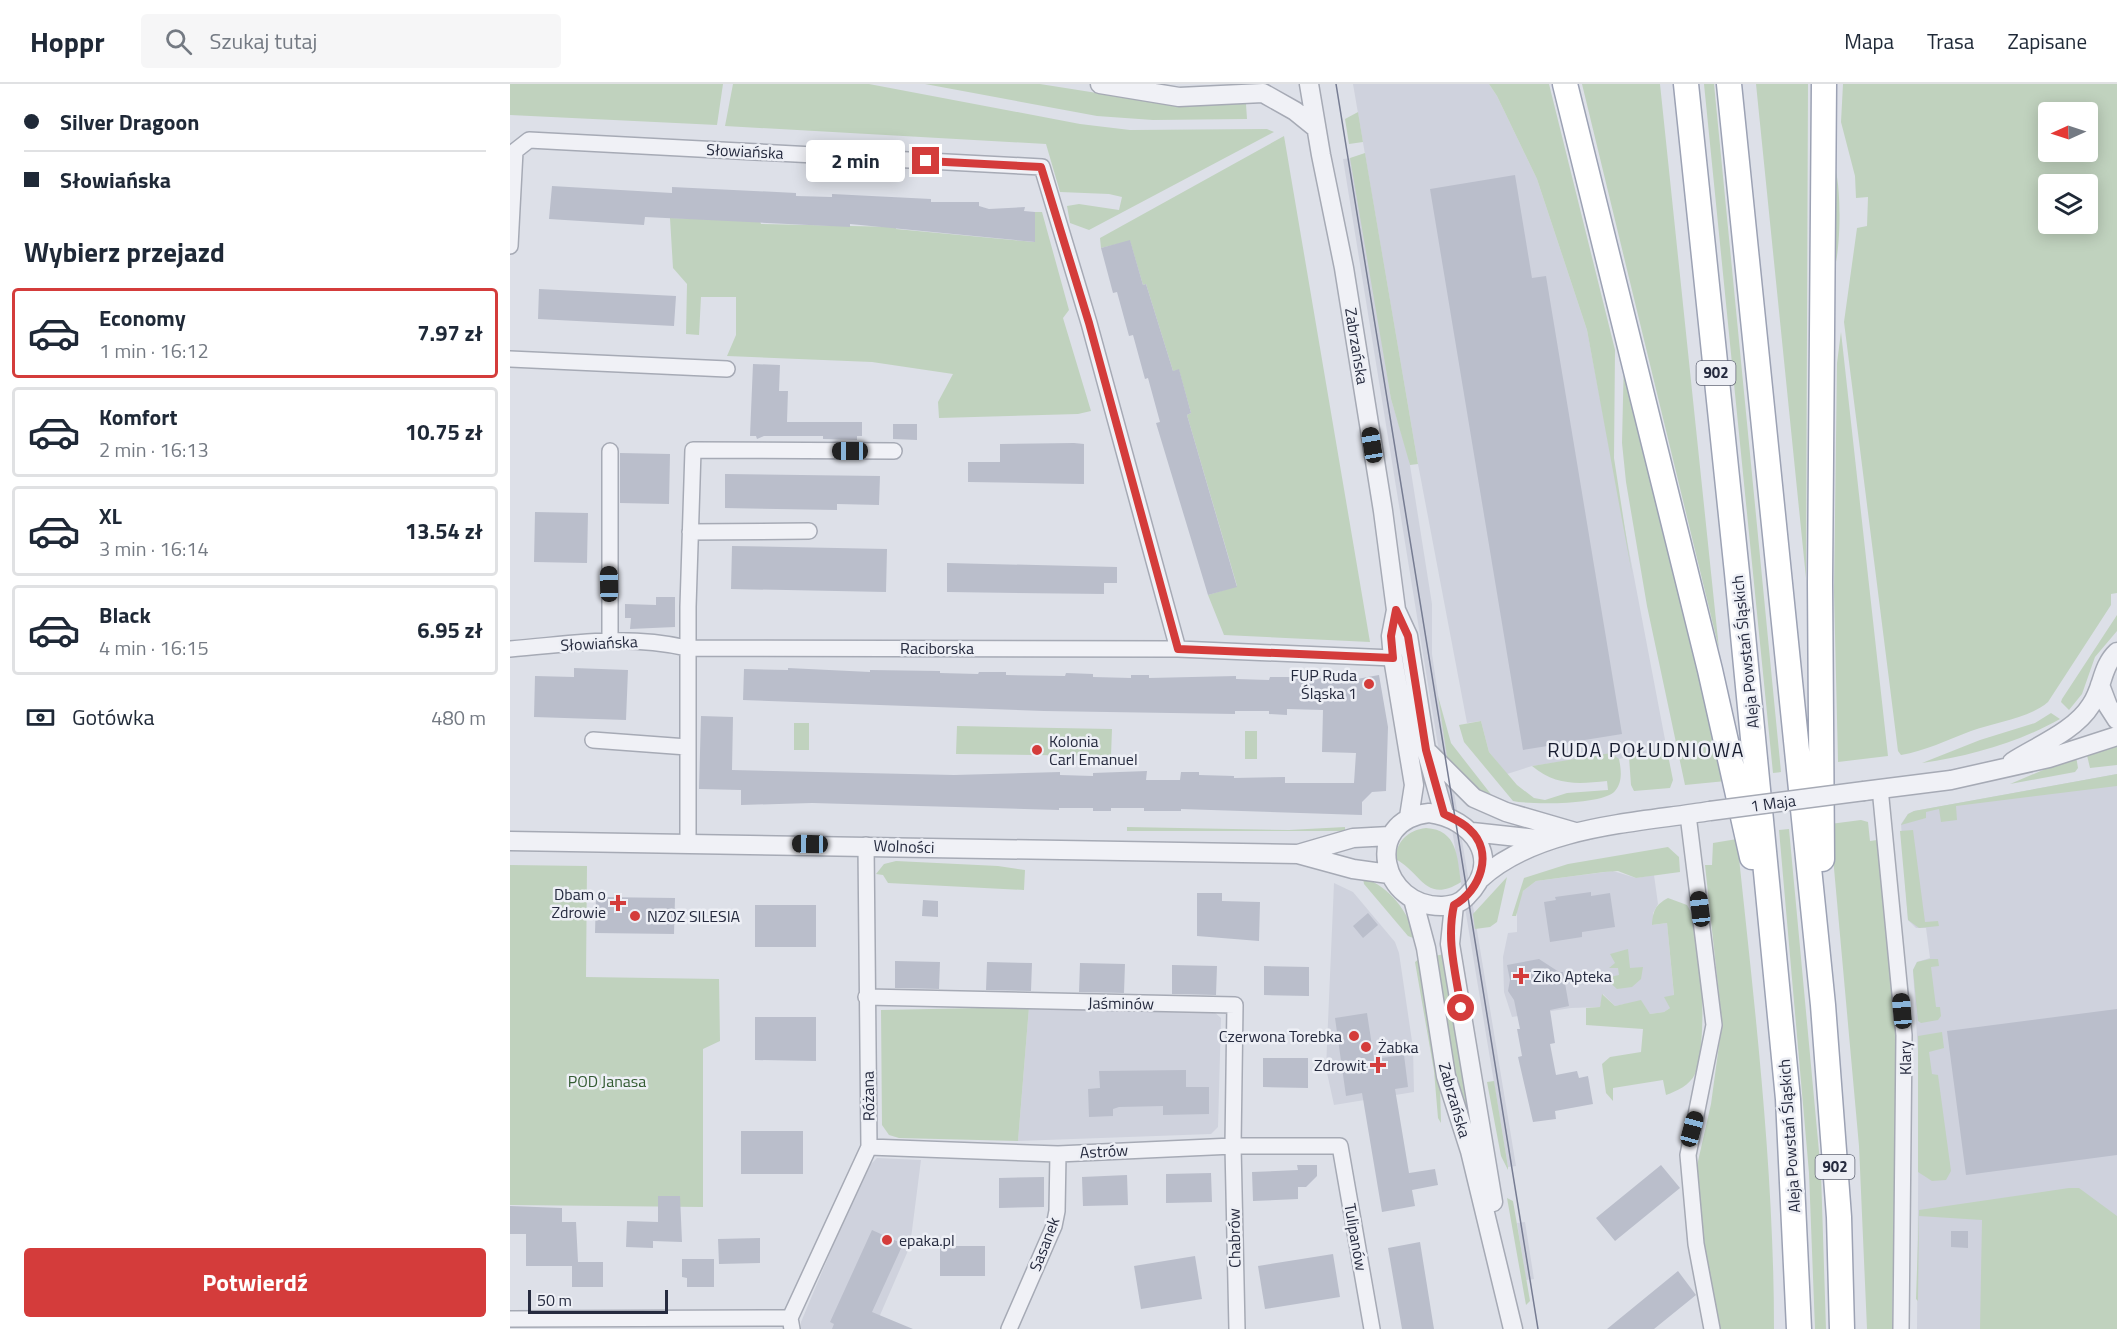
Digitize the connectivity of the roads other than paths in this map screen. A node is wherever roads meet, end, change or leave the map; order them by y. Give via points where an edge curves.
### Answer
1 (1100, 84) edge
2 (1309, 84) edge
3 (1565, 84) edge
4 (1686, 84) edge
5 (1729, 84) edge
6 (1824, 84) edge
7 (1269, 89) edge
8 (1316, 128) junction
9 (512, 151) edge
10 (510, 246) edge
11 (510, 359) edge
12 (727, 369) dead end
13 (610, 451) dead end
14 (894, 451) dead end
15 (809, 531) dead end
16 (690, 532) junction
17 (1396, 610) junction
18 (610, 639) junction
19 (687, 648) junction
20 (1178, 649) junction
21 (510, 650) edge
22 (2117, 652) edge
23 (1387, 659) junction
24 (2100, 684) junction
25 (2117, 720) edge
26 (2117, 736) edge
27 (593, 740) dead end
28 (687, 747) junction
29 (1426, 750) junction
30 (2001, 769) junction
31 (1872, 789) junction
32 (1444, 814) junction
33 (1688, 815) junction
34 (1409, 817) junction
35 (1472, 832) junction
36 (1576, 833) junction
37 (1390, 836) junction
38 (1546, 840) junction
39 (510, 841) edge
40 (688, 843) junction
41 (866, 845) junction
42 (1298, 854) junction
43 (1389, 874) junction
44 (1480, 879) junction
45 (1413, 899) junction
46 (1454, 905) junction
47 (1775, 966) junction
48 (866, 997) junction
49 (1823, 1005) junction
50 (1233, 1146) junction
51 (1340, 1146) joint
52 (869, 1147) junction
53 (1058, 1154) junction
54 (1506, 1299) junction
55 (510, 1319) edge
56 (791, 1323) edge
57 (591, 1324) edge
58 (1009, 1329) edge
59 (1238, 1329) edge
60 (1372, 1329) edge
61 (1513, 1329) edge
62 (1712, 1329) edge
63 (1799, 1329) edge
64 (1842, 1329) edge
65 (1901, 1329) edge

1 - 7 street via 1179,97
2 - 8 street, Zabrzańska
3 - 47 main road via 1710,670
4 - 47 main road, Aleja Powstań Śląskich / 902
5 - 49 main road, 902
6 - 49 main road via 1820,583
7 - 8 street
8 - 17 street, Zabrzańska via 1346,279
9 - 10 street, Słowiańska
9 - 20 street, Słowiańska via 529,140 1041,167 1089,323
11 - 12 street
13 - 18 street
14 - 16 street via 693,450
15 - 16 street
16 - 19 street
17 - 23 street, Zabrzańska
17 - 29 street, Zabrzańska via 1408,636
18 - 19 street, Słowiańska via 652,640
18 - 21 street, Słowiańska
19 - 20 street, Raciborska
19 - 28 street
20 - 23 street, Raciborska
22 - 24 street, 1 Maja via 2106,665
23 - 34 street, Zabrzańska via 1414,785
24 - 25 street
24 - 30 street, 1 Maja via 2096,698 2082,716
26 - 30 street, 1 Maja
27 - 28 street
28 - 40 street
29 - 32 street, Zabrzańska
29 - 36 street via 1474,798
30 - 31 street, 1 Maja via 1951,780
31 - 33 street, 1 Maja, bridge
31 - 65 street, Klary via 1904,1035
32 - 34 street
32 - 35 street
33 - 36 street, 1 Maja
33 - 62 street via 1714,1025 1688,1155 1696,1244
34 - 37 street
35 - 38 street, 1 Maja
35 - 44 street via 1479,842 1482,859
36 - 38 street, 1 Maja
37 - 42 street, Wolności via 1353,838
37 - 43 street via 1386,850
38 - 44 street, 1 Maja via 1494,867
39 - 40 street, Wolności
40 - 41 street, Wolności
41 - 42 street, Wolności
41 - 48 street, Różana
42 - 43 street, Wolności
43 - 45 street
44 - 46 street via 1467,897
45 - 46 street via 1435,906
45 - 54 street, Zabrzańska via 1426,948 1446,1076 1470,1151
46 - 54 street, Zabrzańska via 1450,944 1487,1159
47 - 63 main road, Aleja Powstań Śląskich / 902 via 1790,1133
48 - 50 street, Jaśminów via 1235,1005
48 - 52 street, Różana
49 - 64 main road, 902 via 1839,1217
50 - 51 street, Astrów
50 - 53 street, Astrów
50 - 59 street, Chabrów
51 - 60 street, Tulipanów
52 - 53 street, Astrów
52 - 56 street, Różana
53 - 58 street, Sasanek via 1054,1226
54 - 61 street, Zabrzańska
55 - 57 street
56 - 57 street

